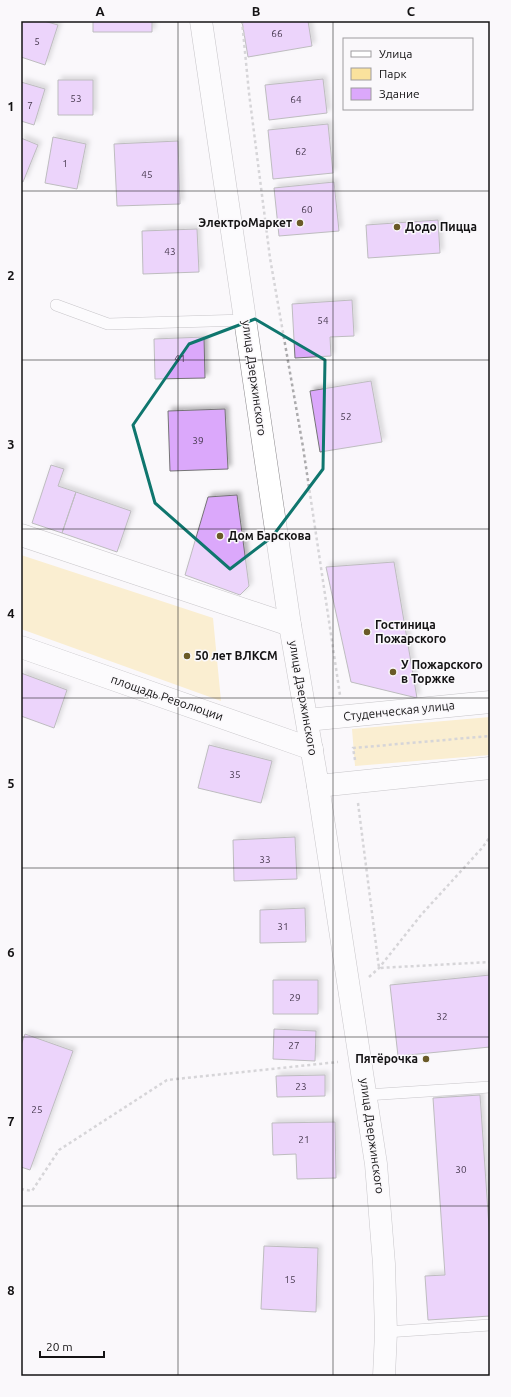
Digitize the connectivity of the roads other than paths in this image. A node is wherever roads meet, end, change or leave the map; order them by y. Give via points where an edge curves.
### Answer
1 (201, 21) edge
2 (56, 305) dead end
3 (245, 320) junction
4 (21, 535) edge
5 (290, 625) junction
6 (21, 647) edge
7 (490, 702) edge
8 (307, 720) junction
9 (312, 749) junction
10 (490, 768) edge
11 (318, 786) junction
12 (490, 1087) edge
13 (366, 1095) junction
14 (490, 1325) edge
15 (386, 1332) junction
16 (384, 1376) edge

1 - 3 main road, улица Дзержинского
2 - 3 lane via 108,324
3 - 5 main road, улица Дзержинского
4 - 5 main road
5 - 8 main road, улица Дзержинского
6 - 9 main road, площадь Революции
7 - 8 main road, Студенческая улица
8 - 9 main road, улица Дзержинского
9 - 11 main road, улица Дзержинского
10 - 11 main road
11 - 13 main road, улица Дзержинского
12 - 13 lane
13 - 15 main road, улица Дзержинского via 382,1224
14 - 15 lane
15 - 16 main road, улица Дзержинского

